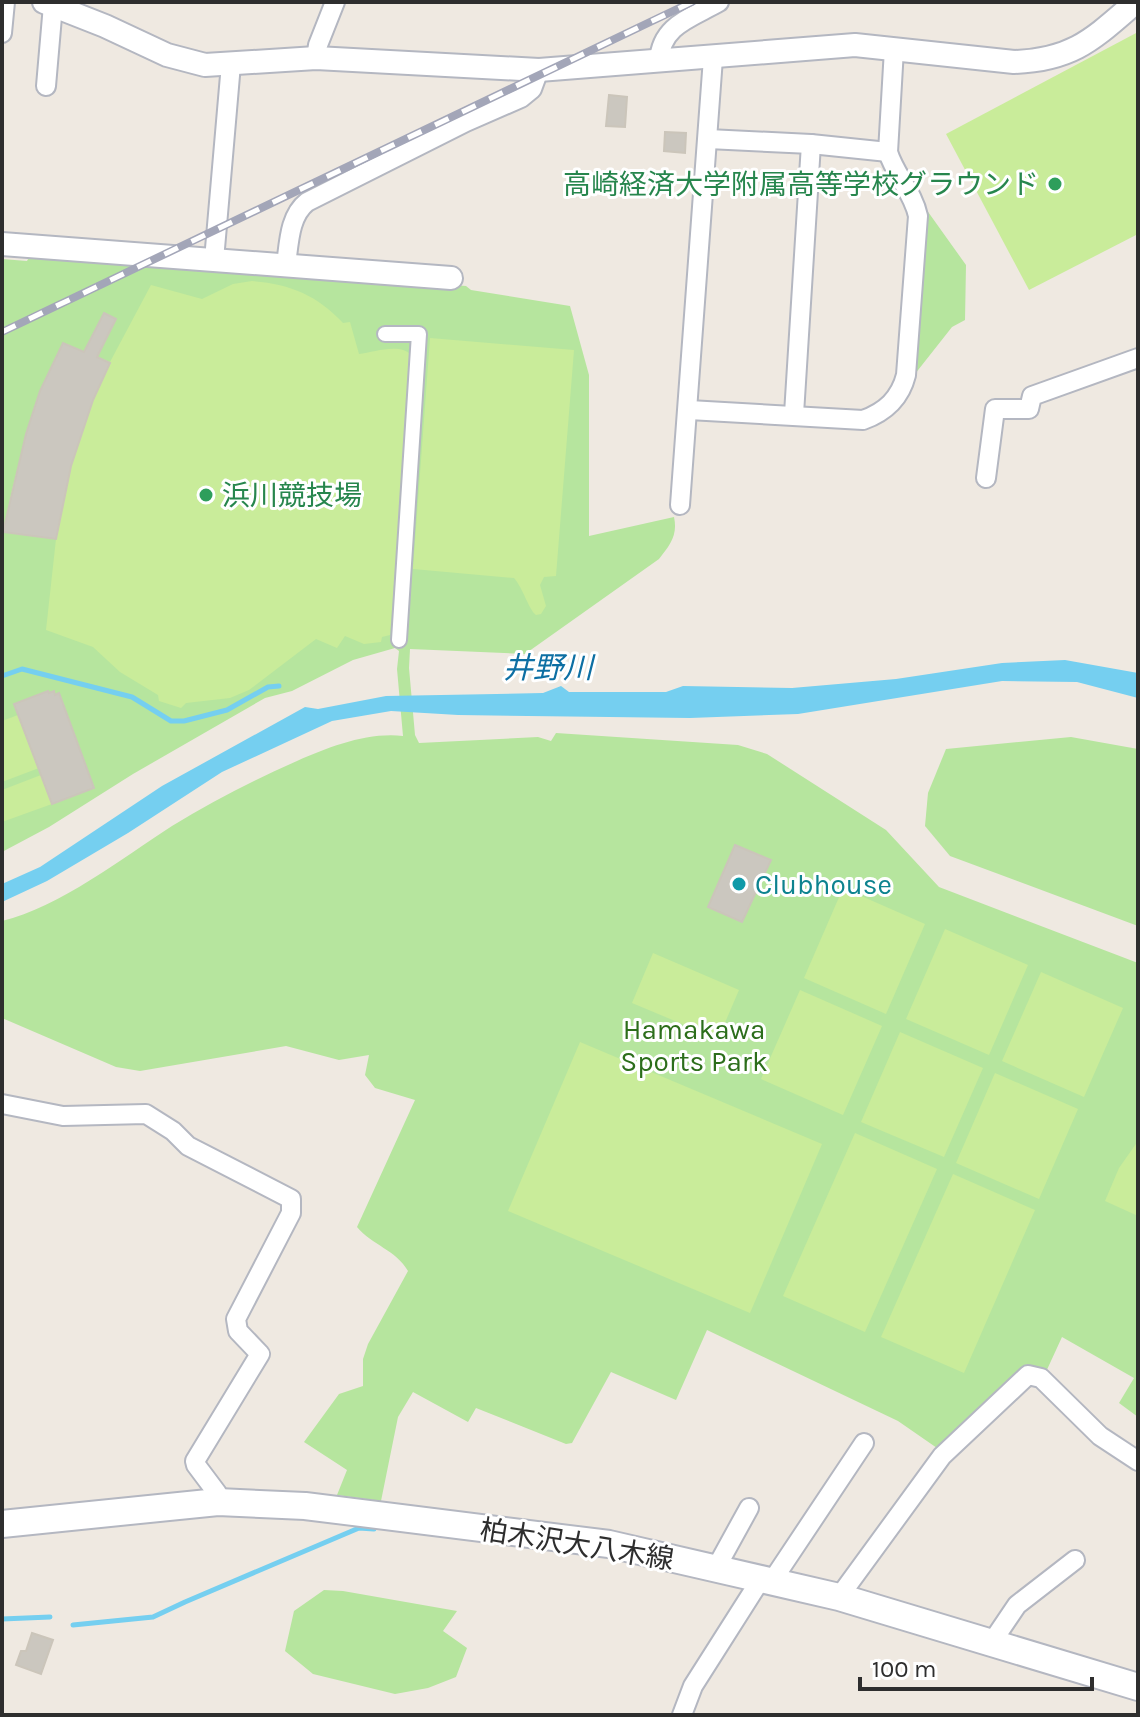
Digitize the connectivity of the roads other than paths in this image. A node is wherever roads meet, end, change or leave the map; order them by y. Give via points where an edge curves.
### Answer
1 (5, 2) edge
2 (335, 2) edge
3 (719, 2) edge
4 (1136, 2) edge
5 (49, 4) edge
6 (83, 9) edge
7 (2, 33) edge
8 (894, 49) junction
9 (316, 58) junction
10 (713, 58) junction
11 (659, 61) junction
12 (231, 64) junction
13 (539, 70) junction
14 (46, 86) dead end
15 (708, 139) junction
16 (811, 144) junction
17 (888, 152) junction
18 (2, 244) edge
19 (214, 260) junction
20 (286, 265) junction
21 (451, 278) dead end
22 (385, 334) dead end
23 (1138, 358) edge
24 (689, 410) junction
25 (794, 414) junction
26 (986, 478) dead end
27 (680, 505) dead end
28 (399, 640) dead end
29 (2, 1104) edge
30 (864, 1443) dead end
31 (1138, 1461) edge
32 (218, 1502) junction
33 (749, 1508) dead end
34 (2, 1524) edge
35 (1075, 1560) dead end
36 (716, 1568) junction
37 (766, 1580) junction
38 (839, 1597) junction
39 (992, 1642) junction
40 (1138, 1687) edge
41 (682, 1715) edge

1 - 7 street
2 - 9 street
3 - 11 street via 671,29
4 - 8 street via 1093,39 1039,61
5 - 6 street
5 - 14 street
6 - 12 street via 175,58
8 - 10 street via 855,45
8 - 17 street
9 - 12 street
9 - 13 street
10 - 11 street
10 - 15 street
11 - 13 street
12 - 19 street
13 - 20 street via 532,89 521,98 299,208
15 - 16 street
15 - 24 street
16 - 17 street
16 - 25 street
17 - 25 street via 918,216 904,383 886,408 863,420
18 - 19 street
19 - 20 street
20 - 21 street
22 - 28 street via 419,334
23 - 26 street via 1032,396 1029,409 995,409
24 - 25 street
24 - 27 street
29 - 32 street via 63,1116 146,1114 188,1146 291,1199 291,1213 236,1319 238,1331 260,1354 195,1461
30 - 37 street
31 - 38 street via 1100,1436 1041,1378 1028,1375 942,1456
32 - 34 main road, 柏木沢大八木線
32 - 36 main road, 柏木沢大八木線 via 318,1507 609,1544
33 - 36 street
35 - 39 street via 1017,1605
36 - 37 main road, 柏木沢大八木線
37 - 38 main road, 柏木沢大八木線
37 - 41 street via 693,1686
38 - 39 main road, 柏木沢大八木線
39 - 40 main road, 柏木沢大八木線

